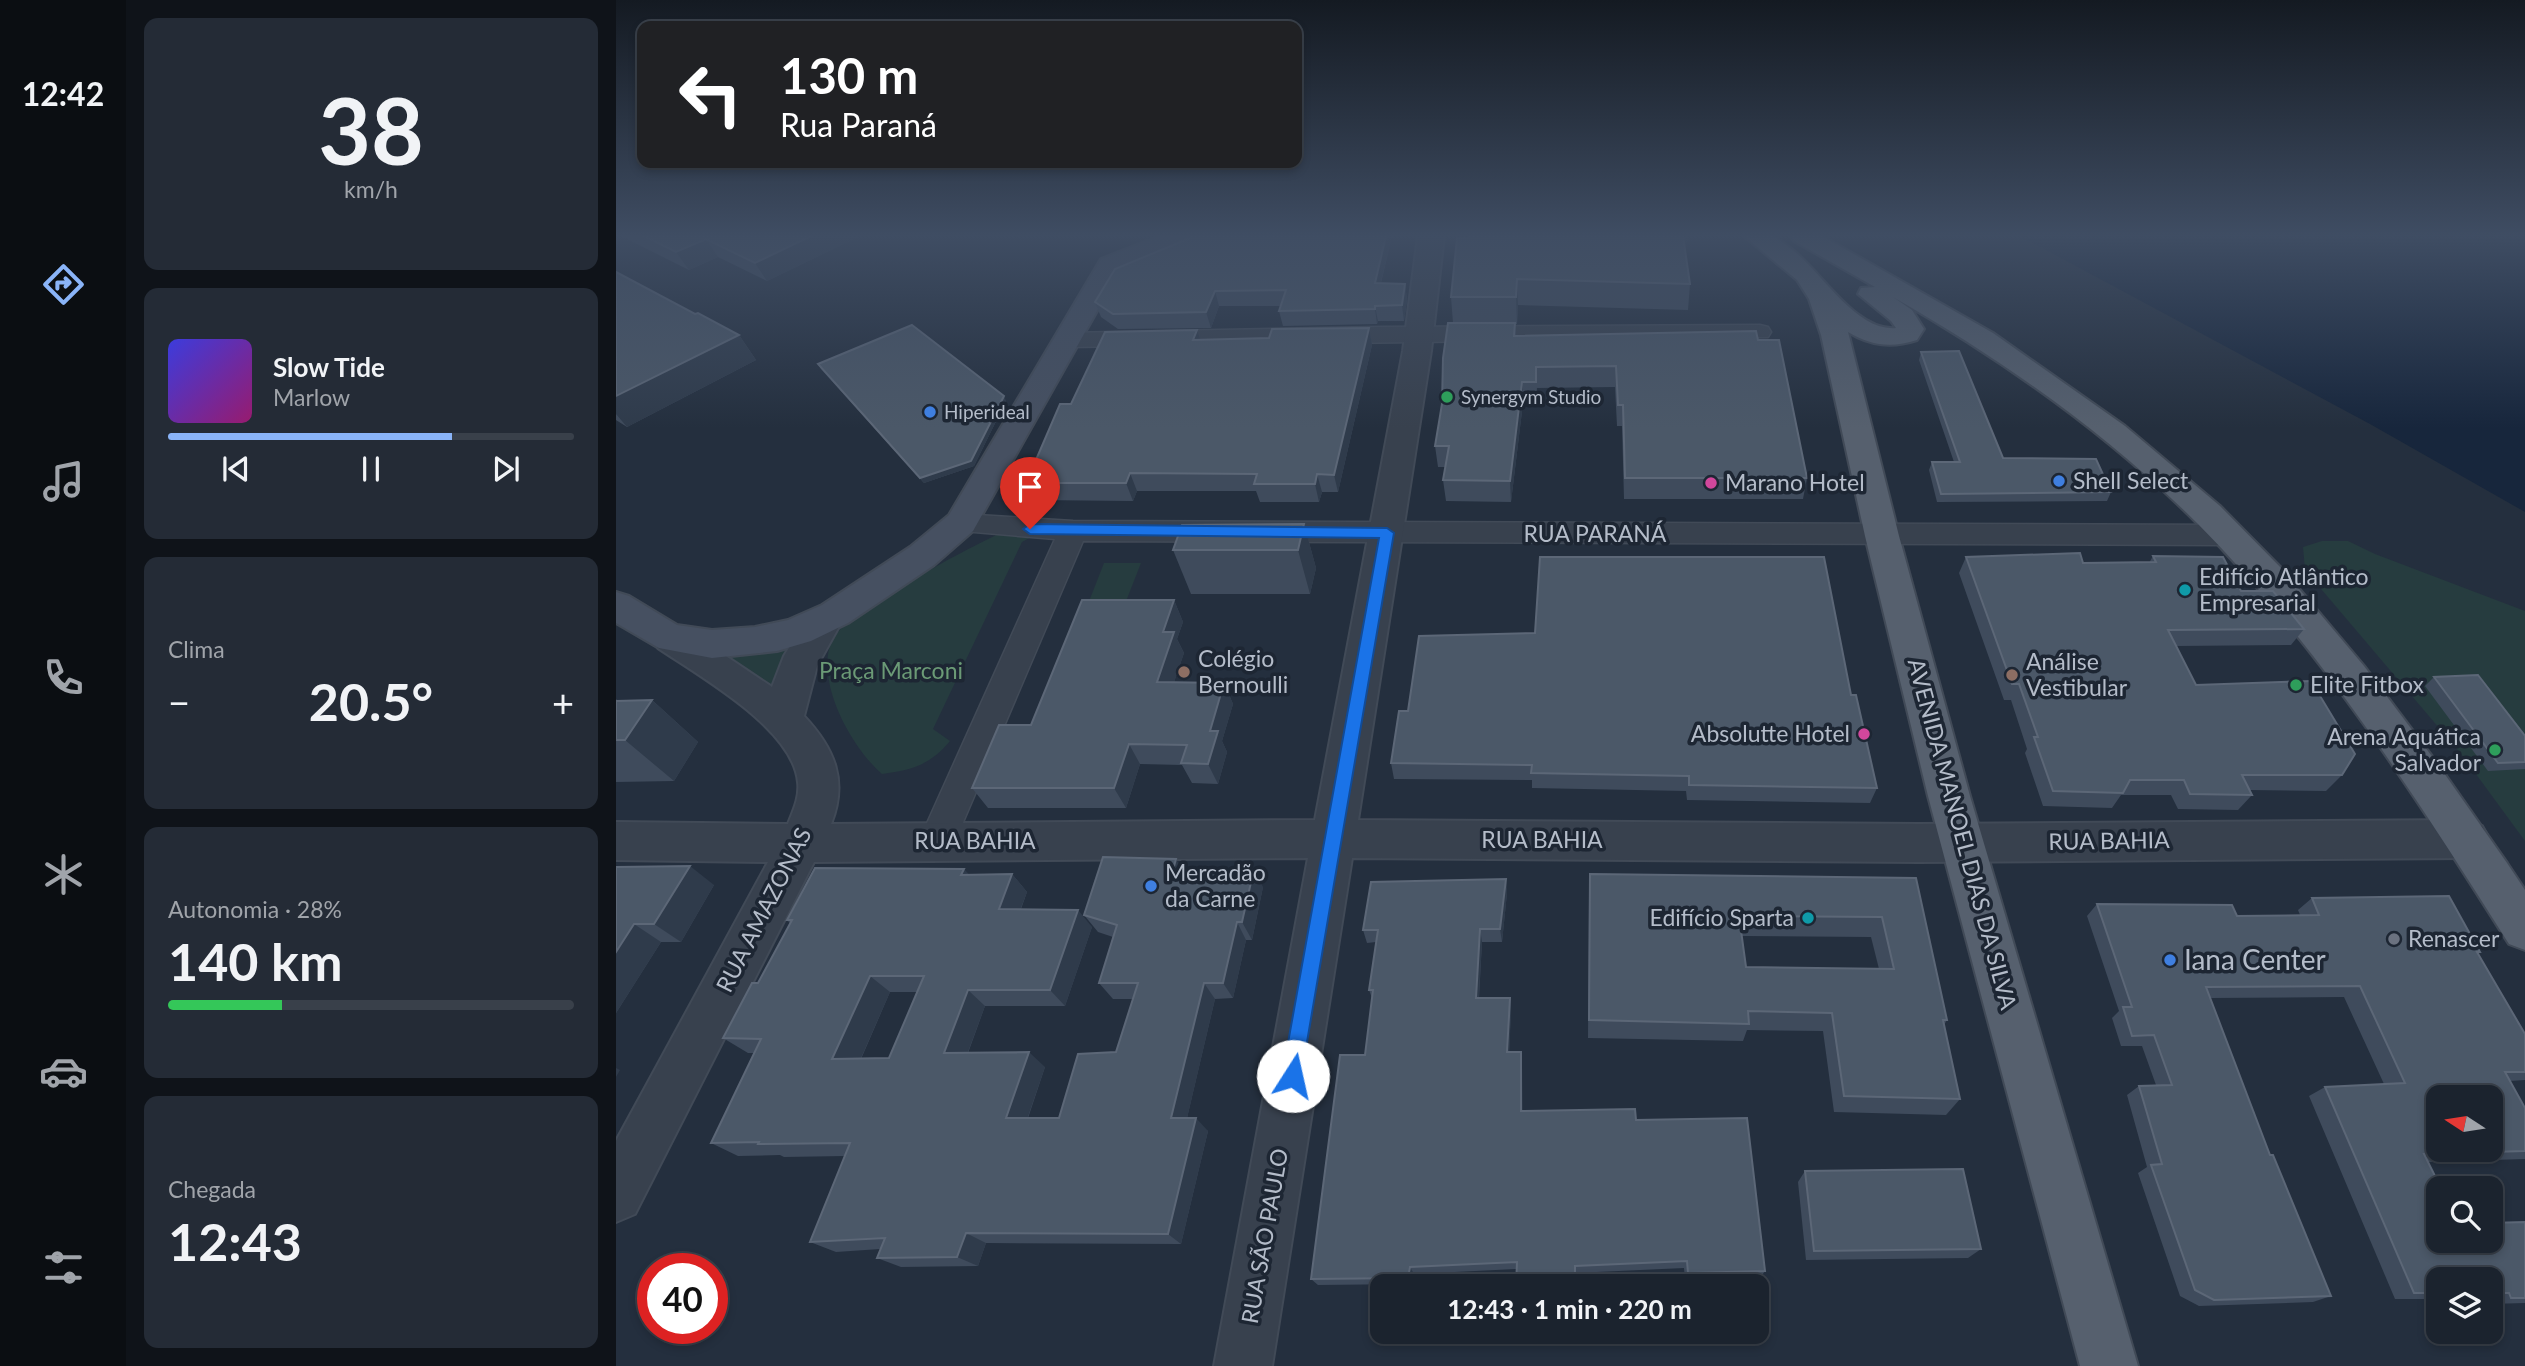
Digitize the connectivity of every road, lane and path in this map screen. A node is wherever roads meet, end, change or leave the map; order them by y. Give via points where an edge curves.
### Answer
1 (1823, 299) edge
2 (1090, 300) edge
3 (1424, 300) edge
4 (1824, 300) edge
5 (1881, 300) edge
6 (1916, 300) edge
7 (1760, 332) dead end
8 (1420, 334) junction
9 (1066, 340) junction
10 (961, 523) junction
11 (1073, 531) junction
12 (1387, 533) junction
13 (2230, 535) junction
14 (1882, 536) junction
15 (616, 606) edge
16 (824, 621) junction
17 (671, 638) junction
18 (784, 718) junction
19 (1334, 839) junction
20 (2467, 839) junction
21 (616, 841) edge
22 (937, 841) junction
23 (801, 843) junction
24 (1963, 843) junction
25 (2525, 929) edge
26 (616, 1195) edge
27 (1242, 1366) edge
28 (2109, 1366) edge

1 - 14 main road, AVENIDA MANOEL DIAS DA SILVA
2 - 9 main road
3 - 8 street, RUA SÃO PAULO
4 - 5 main road via 1868,332 1900,337 1910,329 1902,316
6 - 13 main road via 2038,375 2131,447
7 - 8 street
8 - 9 street
8 - 12 street, RUA SÃO PAULO
9 - 10 main road
10 - 11 street, RUA PARANÁ
10 - 16 main road via 922,556
11 - 12 street, RUA PARANÁ
11 - 22 street
12 - 14 street, RUA PARANÁ
12 - 19 street, RUA SÃO PAULO
13 - 14 street, RUA PARANÁ
13 - 20 main road via 2337,657
14 - 24 main road, AVENIDA MANOEL DIAS DA SILVA
15 - 17 main road
16 - 17 main road via 747,643 724,645
16 - 18 street via 803,649
17 - 18 street
18 - 23 street, RUA AMAZONAS via 816,765 820,783
19 - 22 street, RUA BAHIA
19 - 24 street, RUA BAHIA
19 - 27 street, RUA SÃO PAULO
20 - 24 street, RUA BAHIA
20 - 25 main road
21 - 23 street, RUA BAHIA
22 - 23 street, RUA BAHIA
23 - 26 street, RUA AMAZONAS
24 - 28 main road, AVENIDA MANOEL DIAS DA SILVA

